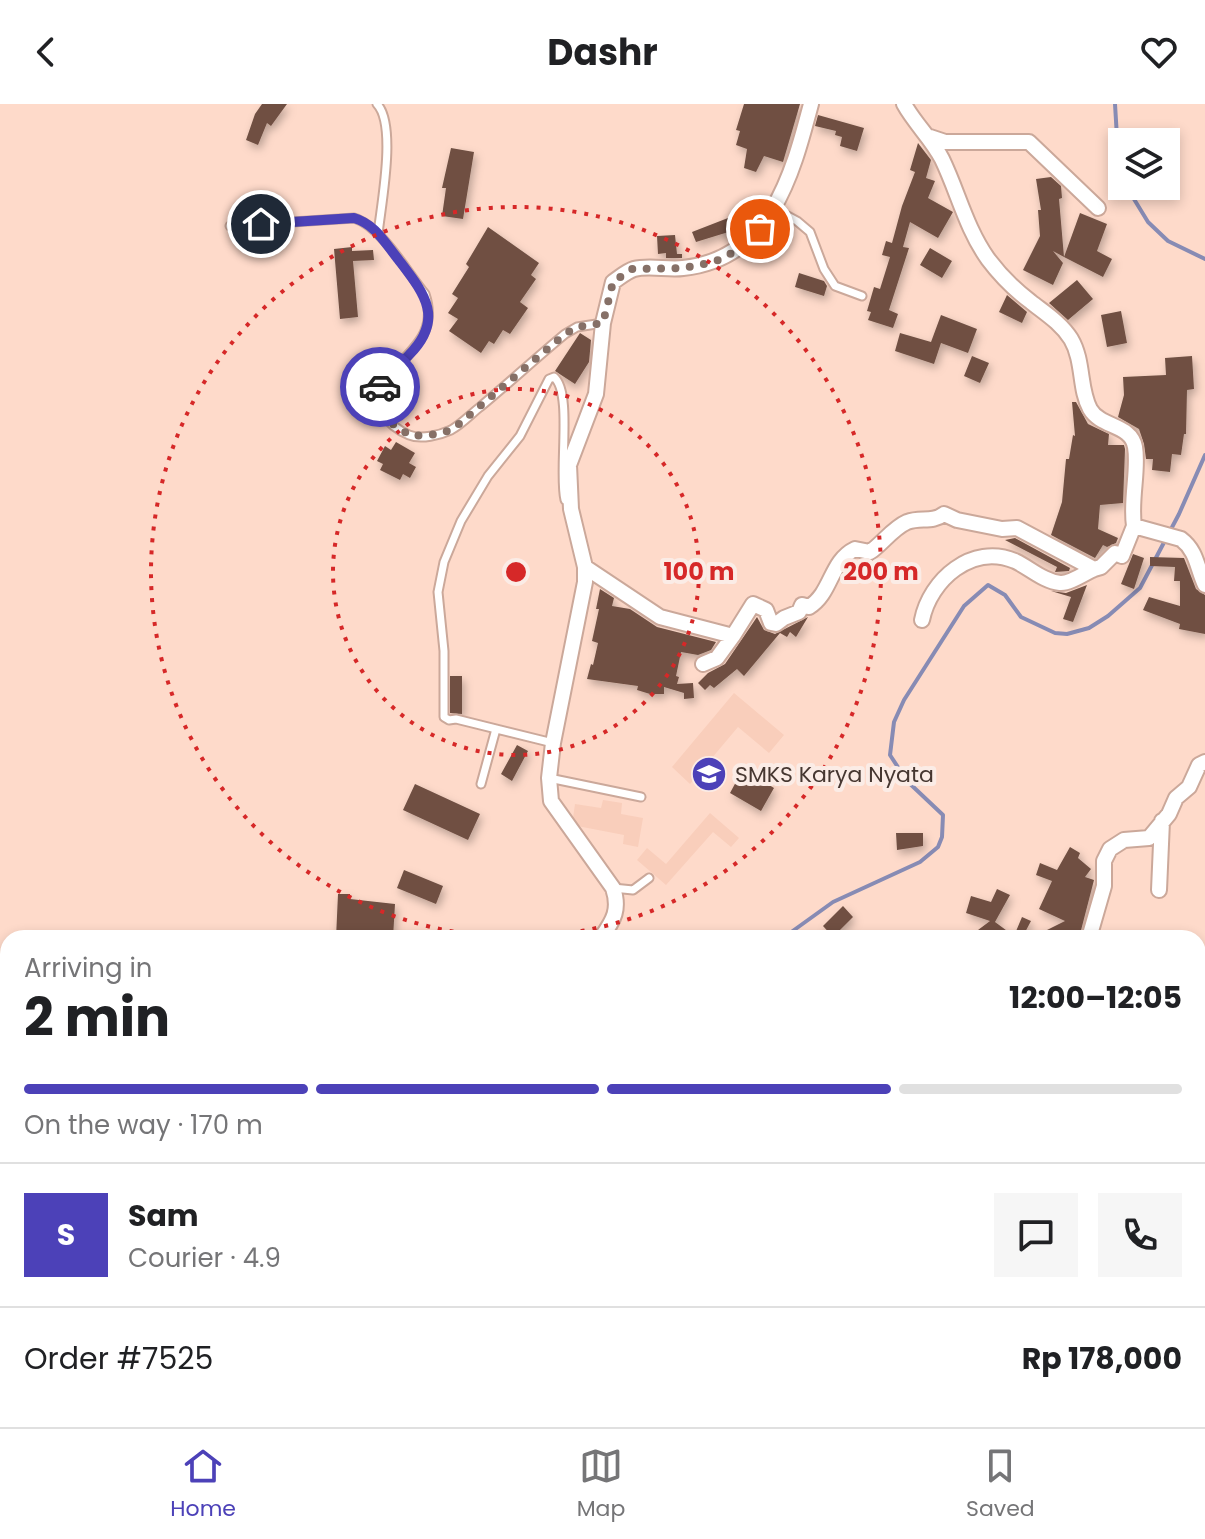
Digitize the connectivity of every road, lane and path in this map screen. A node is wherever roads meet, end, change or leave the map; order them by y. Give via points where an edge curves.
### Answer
1 (377, 104) edge
2 (811, 104) edge
3 (904, 104) edge
4 (930, 137) junction
5 (773, 208) junction
6 (1098, 208) dead end
7 (230, 226) dead end
8 (378, 234) junction
9 (862, 296) dead end
10 (603, 323) junction
11 (571, 509) junction
12 (1138, 528) junction
13 (585, 567) junction
14 (1094, 569) junction
15 (1205, 585) edge
16 (922, 620) dead end
17 (733, 636) junction
18 (703, 664) dead end
19 (496, 729) junction
20 (553, 743) junction
21 (1205, 762) edge
22 (549, 778) junction
23 (481, 784) dead end
24 (641, 797) dead end
25 (1162, 821) junction
26 (649, 878) dead end
27 (613, 888) junction
28 (1159, 890) dead end
29 (611, 930) edge
30 (1091, 930) edge

1 - 8 lane via 387,129
2 - 5 street
3 - 4 street
4 - 6 street via 945,142 1029,142
4 - 12 street via 987,257 1017,291 1065,331 1078,353 1090,409 1131,437 1131,508
5 - 9 lane via 810,232 835,286
5 - 10 street via 740,249 714,262 632,269 622,275 613,282
7 - 8 lane via 354,218
8 - 10 lane via 428,304 421,341 378,391 381,412 411,436 453,429 565,334
10 - 11 street via 596,394 569,465
11 - 13 street
11 - 19 lane via 563,487 562,390 554,377 461,521 440,579 444,717
12 - 14 street via 1122,556 1115,553
12 - 15 street via 1181,539 1192,550
13 - 17 street via 660,617
13 - 20 street
14 - 16 street via 1060,583 1013,561 992,556 970,560 932,593
14 - 17 street via 1017,528 944,514 903,524 870,552 846,553 820,600 802,605 794,616 773,624 766,610 753,604
17 - 18 street via 717,658
19 - 20 lane
19 - 23 lane
20 - 22 street
21 - 25 street
22 - 24 lane
22 - 27 street via 551,801
25 - 28 street
25 - 30 street via 1148,839 1124,840 1110,849
26 - 27 lane via 633,890
27 - 29 street via 619,905

